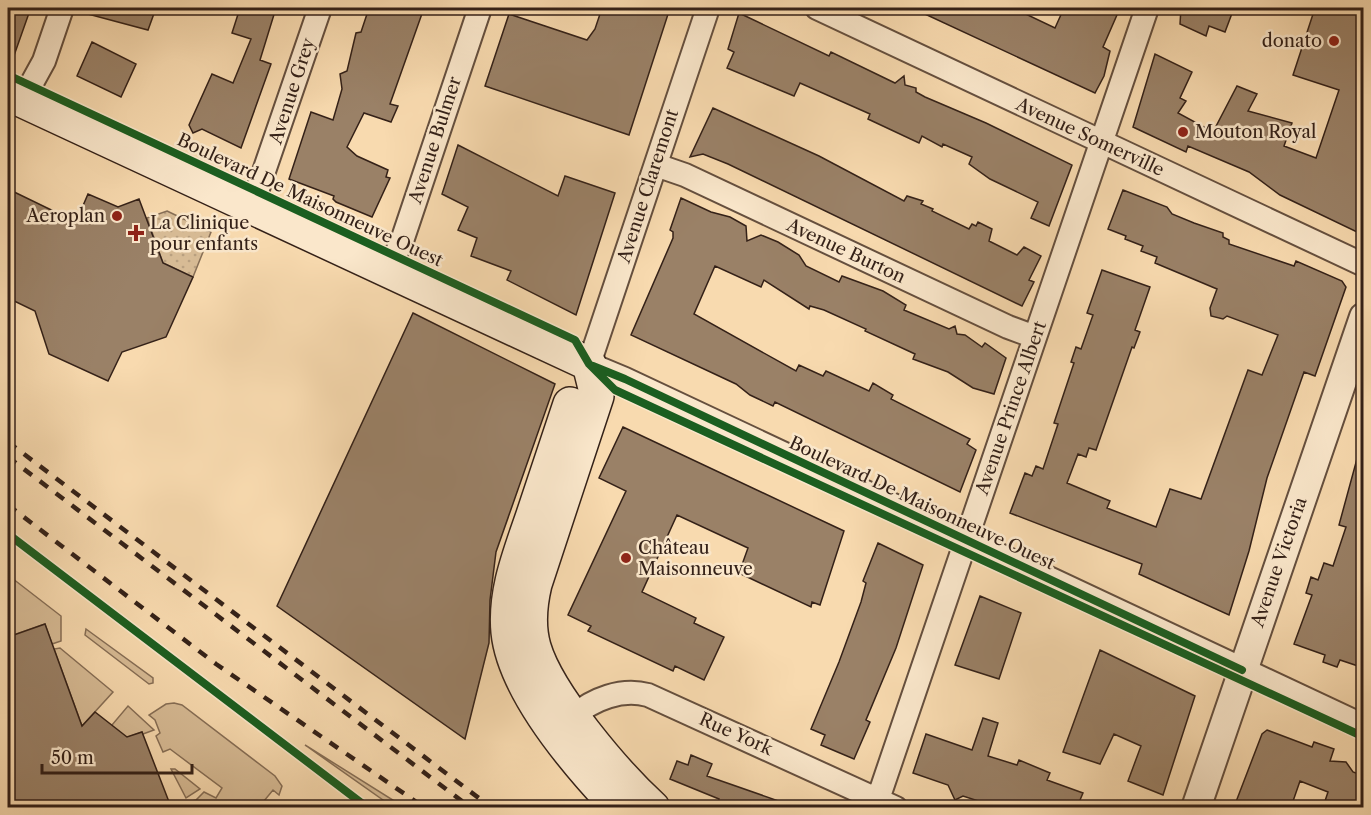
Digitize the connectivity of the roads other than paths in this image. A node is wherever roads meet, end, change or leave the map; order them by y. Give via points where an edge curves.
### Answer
1 (62, 8) edge
2 (320, 8) edge
3 (480, 8) edge
4 (708, 8) edge
5 (817, 8) edge
6 (1147, 8) edge
7 (15, 97) edge
8 (1102, 142) junction
9 (656, 165) junction
10 (251, 209) junction
11 (1364, 265) edge
12 (388, 272) junction
13 (1364, 317) edge
14 (1035, 337) junction
15 (589, 364) junction
16 (967, 539) junction
17 (1242, 670) junction
18 (573, 716) junction
19 (1364, 726) edge
20 (883, 805) edge
21 (619, 807) edge
22 (653, 807) edge
23 (1196, 807) edge

1 - 7 street via 44,61
2 - 10 street, Avenue Grey
3 - 12 street, Avenue Bulmer
4 - 9 street, Avenue Claremont
5 - 8 street, Avenue Somerville
6 - 8 street, Avenue Prince Albert
7 - 10 main road, Boulevard De Maisonneuve Ouest
8 - 11 street, Avenue Somerville
8 - 14 street, Avenue Prince Albert
9 - 14 street, Avenue Burton
9 - 15 street, Avenue Claremont
10 - 12 main road, Boulevard De Maisonneuve Ouest
12 - 15 main road, Boulevard De Maisonneuve Ouest
13 - 17 street, Avenue Victoria
14 - 16 street, Avenue Prince Albert
15 - 16 street, Boulevard De Maisonneuve Ouest
15 - 18 main road via 597,396 539,570 530,618 534,647 545,675
15 - 21 main road via 576,386 515,566 508,633 517,671 534,702
16 - 17 street, Boulevard De Maisonneuve Ouest
16 - 20 street, Avenue Prince Albert
17 - 19 street, Boulevard De Maisonneuve Ouest
17 - 23 street, Avenue Victoria
18 - 20 street, Rue York via 594,701 626,693 648,695
18 - 22 main road

